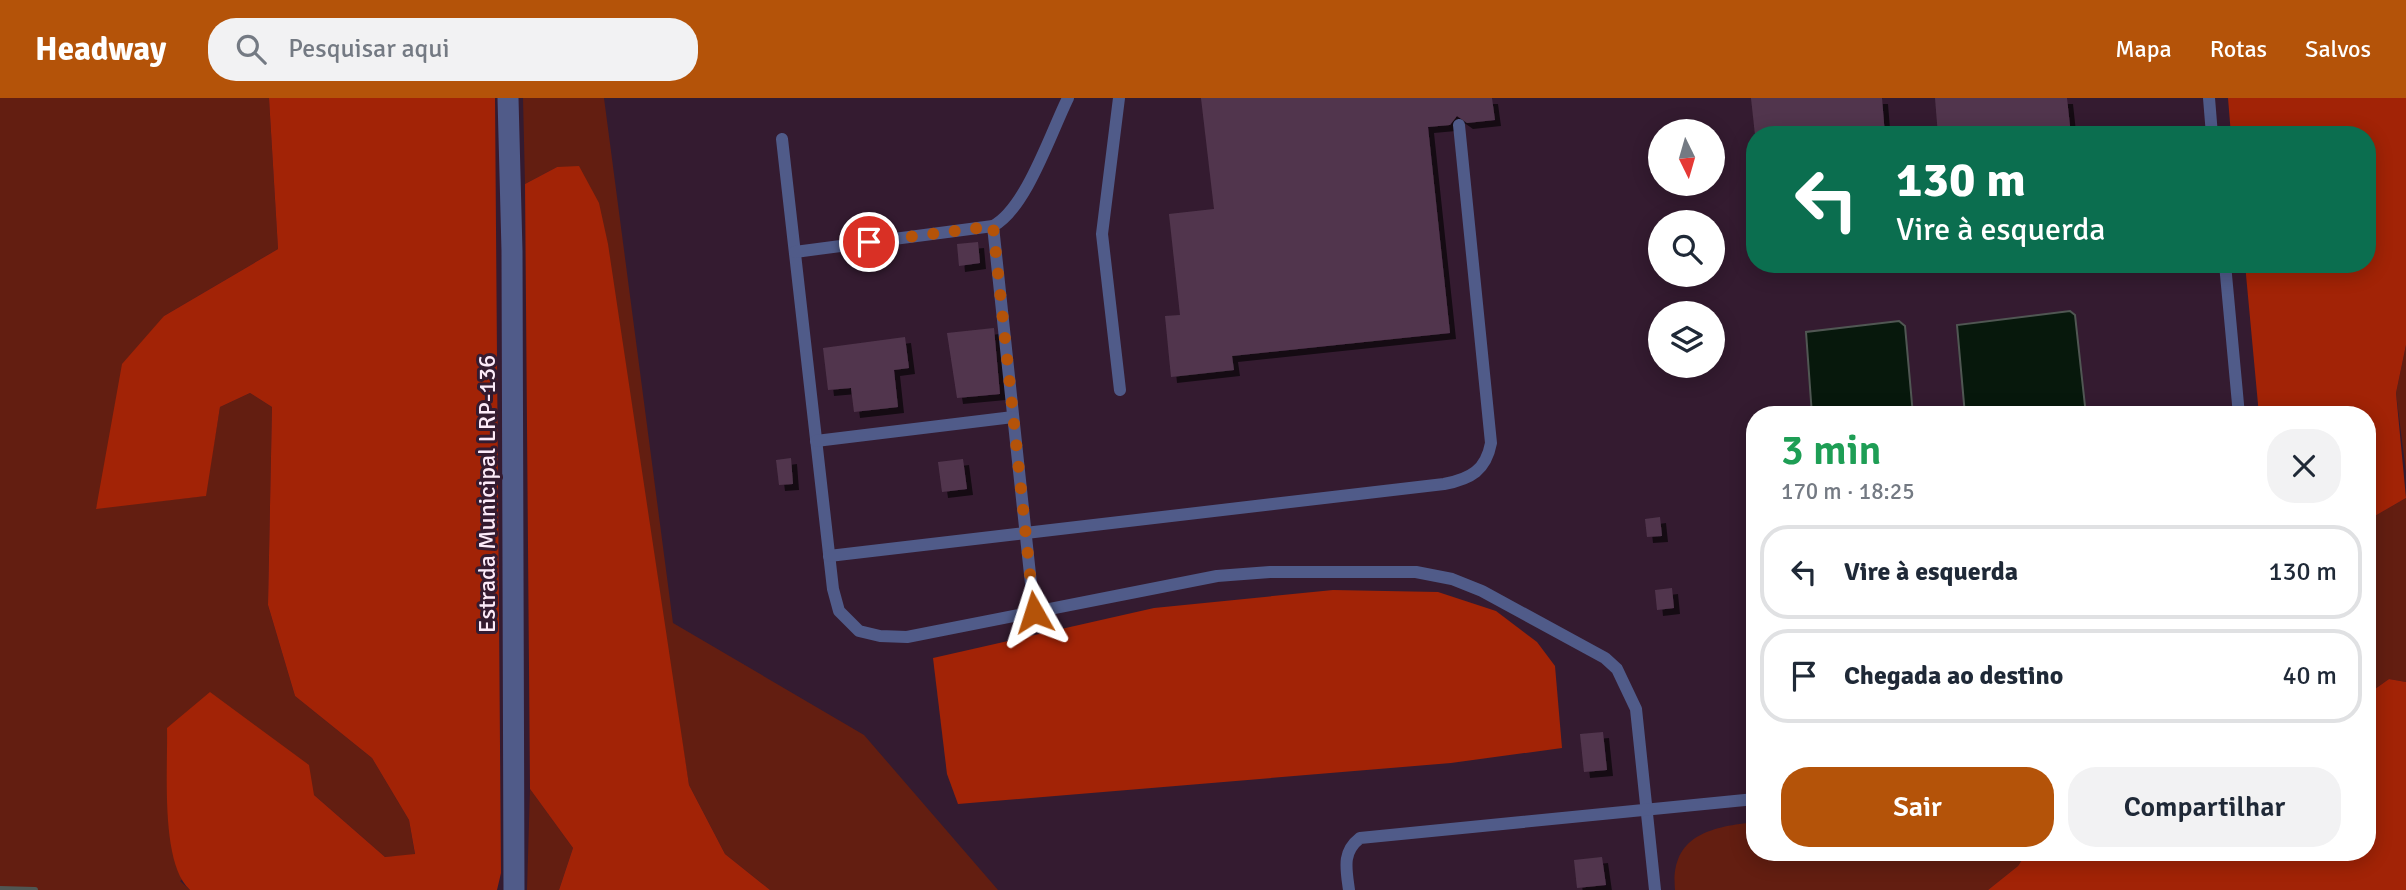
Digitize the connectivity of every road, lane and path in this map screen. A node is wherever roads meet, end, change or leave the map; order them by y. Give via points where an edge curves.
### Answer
1 (508, 98) edge
2 (1068, 98) edge
3 (1119, 98) edge
4 (2208, 98) edge
5 (1460, 125) dead end
6 (2211, 126) edge
7 (782, 139) dead end
8 (993, 226) junction
9 (795, 252) junction
10 (2226, 273) edge
11 (1120, 390) dead end
12 (2238, 406) edge
13 (1013, 417) junction
14 (816, 441) junction
15 (1025, 533) junction
16 (829, 556) junction
17 (1034, 612) junction
18 (1746, 800) edge
19 (1645, 808) junction
20 (513, 890) edge
21 (1349, 890) edge
22 (1655, 890) edge

1 - 20 street, Estrada Municipal LRP-136
2 - 8 lane via 1019,199 1004,221
3 - 11 lane via 1102,234
4 - 6 lane
5 - 15 lane via 1490,443 1481,469 1444,484
7 - 9 lane
8 - 9 lane
8 - 13 lane
9 - 14 lane
10 - 12 lane
13 - 14 lane
13 - 15 lane
14 - 16 lane
15 - 16 lane
15 - 17 lane
16 - 17 lane via 839,611 859,631 907,637
17 - 19 lane via 1238,573 1416,572 1452,579 1503,601 1617,668 1636,709
18 - 19 lane
19 - 21 lane via 1360,838 1350,846 1345,860
19 - 22 lane

